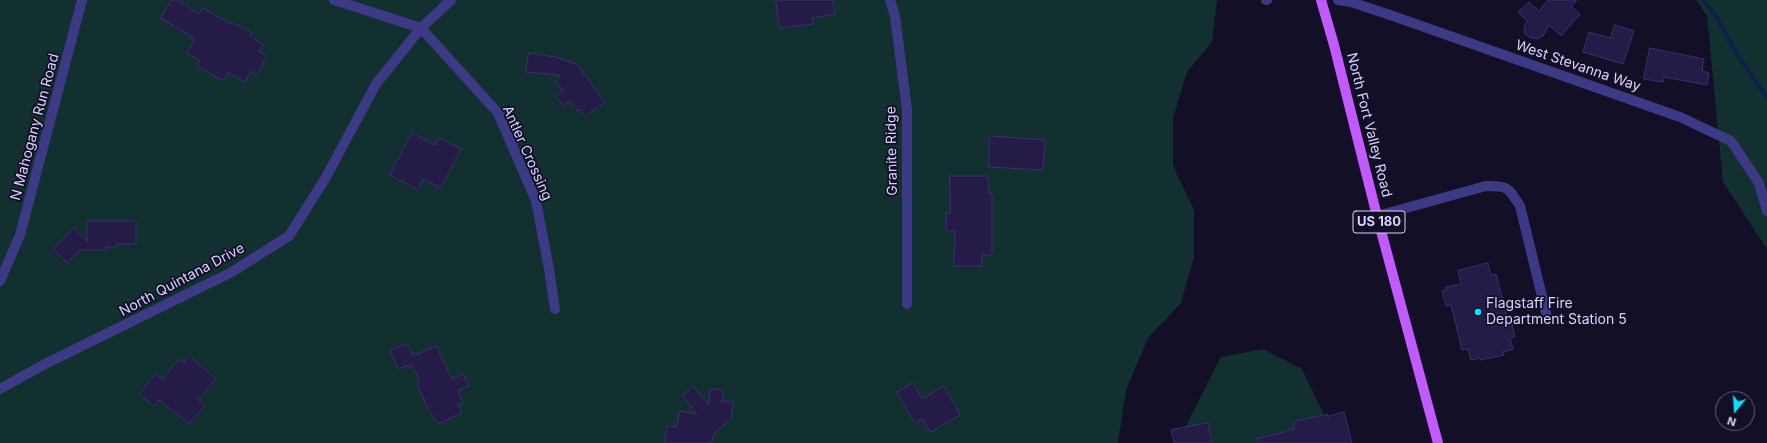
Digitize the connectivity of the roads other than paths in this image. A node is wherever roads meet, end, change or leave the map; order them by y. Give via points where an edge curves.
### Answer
1 (82, 0) edge
2 (334, 0) edge
3 (451, 0) edge
4 (890, 0) edge
5 (1321, 0) edge
6 (1338, 0) edge
7 (421, 28) junction
8 (1767, 211) edge
9 (1377, 216) junction
10 (0, 281) edge
11 (907, 304) dead end
12 (555, 309) dead end
13 (1548, 321) dead end
14 (0, 389) edge
15 (1438, 443) edge

1 - 10 street, N Mahogany Run Road via 20,235
2 - 7 street, Antler Crossing
3 - 7 street, North Quintana Drive
4 - 11 street, Granite Ridge via 895,16 906,110
5 - 9 main road, North Fort Valley Road / US 180
6 - 8 street, West Stevanna Way via 1392,16 1680,117 1730,141 1759,183
7 - 12 street, Antler Crossing via 498,113 536,201 550,269
7 - 14 street, North Quintana Drive via 376,84 325,179 288,236 232,272 43,365
9 - 13 street via 1486,186 1503,186 1512,193 1520,206
9 - 15 main road, North Fort Valley Road / US 180

